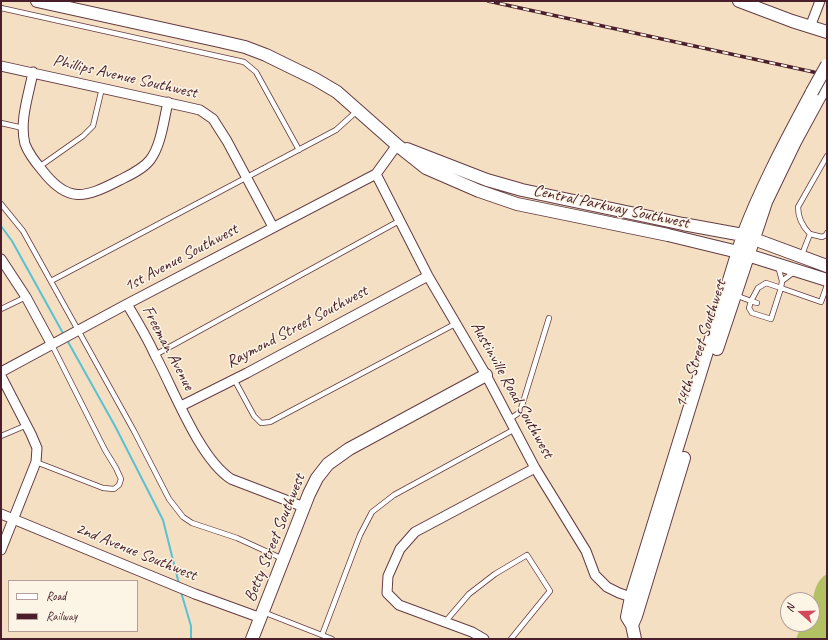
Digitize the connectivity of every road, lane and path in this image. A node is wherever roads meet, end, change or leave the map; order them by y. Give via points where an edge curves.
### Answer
1 (37, 1) edge
2 (739, 1) edge
3 (820, 1) edge
4 (1, 8) edge
5 (810, 26) junction
6 (827, 32) edge
7 (827, 65) edge
8 (1, 66) edge
9 (33, 72) junction
10 (827, 83) edge
11 (102, 88) junction
12 (816, 94) junction
13 (168, 102) junction
14 (358, 110) junction
15 (1, 123) edge
16 (23, 128) junction
17 (397, 145) junction
18 (299, 150) junction
19 (827, 156) edge
20 (40, 167) junction
21 (376, 174) junction
22 (247, 177) junction
23 (1, 204) edge
24 (399, 221) junction
25 (273, 227) junction
26 (827, 233) edge
27 (810, 234) junction
28 (748, 237) junction
29 (743, 253) junction
30 (802, 257) junction
31 (1, 259) edge
32 (778, 264) junction
33 (827, 266) edge
34 (796, 270) junction
35 (428, 276) junction
36 (827, 280) edge
37 (782, 281) junction
38 (51, 282) junction
39 (827, 285) edge
40 (781, 288) junction
41 (730, 293) junction
42 (26, 298) junction
43 (751, 301) junction
44 (757, 303) dead end
45 (127, 304) junction
46 (1, 309) edge
47 (549, 318) dead end
48 (455, 324) junction
49 (79, 331) junction
50 (52, 345) junction
51 (156, 355) junction
52 (1, 372) edge
53 (486, 375) junction
54 (1, 376) edge
55 (234, 379) junction
56 (181, 406) junction
57 (510, 419) junction
58 (27, 425) junction
59 (515, 429) junction
60 (1, 436) edge
61 (36, 462) junction
62 (535, 468) junction
63 (304, 506) junction
64 (1, 514) edge
65 (14, 519) junction
66 (1, 550) edge
67 (283, 559) junction
68 (631, 597) junction
69 (262, 615) junction
70 (445, 622) junction
71 (632, 625) junction
72 (322, 635) junction
73 (252, 639) edge
74 (332, 639) edge
75 (484, 639) edge
76 (511, 639) edge
77 (635, 639) edge

1 - 14 street, Central Parkway Southwest via 245,47 315,79 337,92
2 - 5 street
3 - 5 street
4 - 18 lane via 244,62 256,72
5 - 6 street
7 - 12 street, 14th Street Southwest, bridge
8 - 9 street, Phillips Avenue Southwest
9 - 11 street, Phillips Avenue Southwest
9 - 16 street
10 - 12 street, 14th Street Southwest
11 - 13 street, Phillips Avenue Southwest
11 - 20 lane via 94,126
12 - 28 street, 14th Street Southwest via 770,172 755,203
13 - 20 street via 161,137 150,160 136,171 97,192 80,195 64,192 50,181
13 - 22 street, Phillips Avenue Southwest via 200,110 213,119
14 - 17 street, Central Parkway Southwest
14 - 18 lane via 336,130
15 - 16 lane
16 - 20 street via 25,145
17 - 21 street
17 - 28 street, Central Parkway Southwest via 487,180 522,190
17 - 29 street, Central Parkway Southwest via 426,168 504,200
18 - 22 lane
19 - 27 lane via 798,208 801,222
21 - 24 street, Austinville Road Southwest
21 - 25 street, 1st Avenue Southwest
22 - 25 street, Phillips Avenue Southwest
22 - 38 lane
23 - 38 lane via 23,231
24 - 35 street, Austinville Road Southwest
24 - 51 lane
25 - 45 street, 1st Avenue Southwest
26 - 27 lane via 822,237
27 - 30 lane
28 - 29 street, 14th Street Southwest
28 - 30 street, Central Parkway Southwest
29 - 32 street, Central Parkway Southwest
29 - 41 street, 14th Street Southwest
30 - 33 street, Central Parkway Southwest
31 - 42 street
32 - 34 street, Central Parkway Southwest
32 - 37 lane
34 - 36 street, Central Parkway Southwest
34 - 37 lane
35 - 48 street, Austinville Road Southwest
35 - 55 street, Raymond Street Southwest
37 - 40 lane
38 - 49 lane
39 - 40 lane via 821,302
40 - 43 lane via 766,283
40 - 43 lane via 771,319 752,313
41 - 43 lane
41 - 68 street, 14th Street Southwest
41 - 71 street, 14th Street Southwest
42 - 46 lane
42 - 50 street
43 - 44 lane
45 - 49 street, 1st Avenue Southwest
45 - 51 street, Freeman Avenue
47 - 57 lane via 520,412
48 - 53 street, Austinville Road Southwest
48 - 55 lane via 270,422 261,423 254,416
49 - 50 street, 1st Avenue Southwest
49 - 67 lane via 169,499 183,517
50 - 52 street, 1st Avenue Southwest
50 - 61 lane via 121,479 114,489 103,488
51 - 56 street, Freeman Avenue
53 - 57 street, Austinville Road Southwest
53 - 63 street, Betty Street Southwest via 349,449 328,464 317,478
54 - 58 street
55 - 56 street, Raymond Street Southwest
56 - 63 street, Freeman Avenue via 207,455 224,474 252,488
57 - 59 street, Austinville Road Southwest
58 - 60 lane
58 - 61 street via 37,448
59 - 62 street, Austinville Road Southwest
59 - 72 lane via 394,495 372,512 360,535
61 - 65 street
62 - 68 street, Austinville Road Southwest via 586,551 595,575 607,587
62 - 70 street via 415,532 400,549 388,576 387,593 399,605
63 - 67 street, Betty Street Southwest
64 - 65 street, 2nd Avenue Southwest
65 - 66 street
65 - 69 street, 2nd Avenue Southwest via 195,594
67 - 69 street, Betty Street Southwest
68 - 71 street via 627,617
69 - 72 lane
69 - 73 street, Betty Street Southwest
70 - 75 street
70 - 76 lane via 469,594 494,574 527,555 550,590
71 - 77 street
72 - 74 lane

